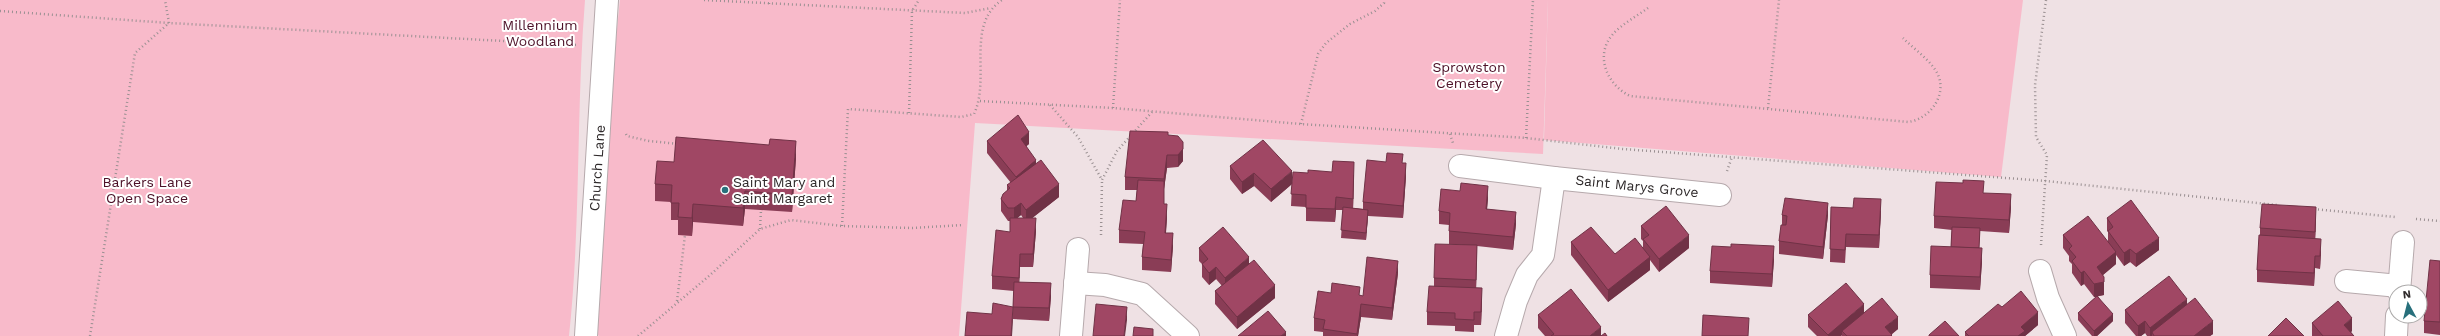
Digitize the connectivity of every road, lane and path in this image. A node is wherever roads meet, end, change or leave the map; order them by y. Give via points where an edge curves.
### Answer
1 (165, 0) edge
2 (607, 0) edge
3 (704, 0) edge
4 (769, 0) edge
5 (919, 0) edge
6 (1002, 0) edge
7 (1120, 0) edge
8 (1384, 0) edge
9 (1533, 0) edge
10 (1780, 0) edge
11 (2046, 0) edge
12 (769, 4) junction
13 (991, 8) junction
14 (1648, 8) dead end
15 (0, 11) edge
16 (912, 11) junction
17 (169, 23) junction
18 (1903, 38) dead end
19 (605, 46) junction
20 (980, 101) junction
21 (1050, 105) junction
22 (1113, 108) junction
23 (1768, 108) junction
24 (909, 112) junction
25 (1152, 112) junction
26 (1301, 124) junction
27 (624, 131) dead end
28 (1526, 138) junction
29 (687, 144) edge
30 (1460, 166) dead end
31 (1554, 178) junction
32 (1102, 180) junction
33 (2046, 181) junction
34 (1720, 194) dead end
35 (2281, 206) edge
36 (2311, 208) edge
37 (761, 210) dead end
38 (2401, 218) dead end
39 (2414, 219) dead end
40 (2440, 221) edge
41 (963, 225) dead end
42 (842, 226) junction
43 (760, 229) junction
44 (684, 235) dead end
45 (2403, 242) dead end
46 (1078, 249) joint
47 (2040, 272) joint
48 (2346, 281) dead end
49 (1075, 283) junction
50 (2399, 284) edge
51 (2388, 287) edge
52 (677, 302) junction
53 (2397, 324) edge
54 (90, 336) edge
55 (586, 336) edge
56 (638, 336) edge
57 (1071, 336) edge
58 (1188, 336) edge
59 (1506, 336) edge
60 (2065, 336) edge
61 (2396, 336) edge

1 - 17 path
2 - 19 street, Church Lane
3 - 12 path
4 - 12 path
5 - 16 path
6 - 13 path
7 - 22 path
8 - 26 path via 1384,4 1375,11 1350,24 1326,43 1318,54
9 - 28 path
10 - 23 path
11 - 33 path via 2035,85 2036,137 2048,155
12 - 16 path
13 - 16 path via 965,13
13 - 20 path via 982,24
14 - 23 path via 1614,34 1608,42 1604,53 1605,70 1617,88 1630,96
15 - 17 path
16 - 24 path
17 - 19 path
17 - 54 path via 135,52
18 - 23 path via 1935,70 1940,85 1935,106 1917,120 1908,122
19 - 55 street, Church Lane
20 - 21 path
20 - 24 path via 974,114 961,117
21 - 22 path
21 - 32 path via 1078,137
22 - 25 path
24 - 42 path via 848,109
25 - 26 path
25 - 32 path via 1117,151
26 - 28 path
27 - 29 path via 627,136 649,141
28 - 33 path via 1639,150
30 - 31 street, Saint Marys Grove
31 - 34 street, Saint Marys Grove
31 - 59 street via 1543,255 1527,275
32 - 46 path via 1100,246
33 - 35 path
33 - 47 path
36 - 38 path
37 - 43 path
39 - 40 path
41 - 42 path via 913,228
42 - 43 path via 791,220
43 - 52 path
44 - 52 path
45 - 50 street
46 - 49 street
47 - 60 street via 2048,298
48 - 51 street
49 - 57 street
49 - 58 street via 1105,285 1142,294
52 - 56 path
53 - 61 street

